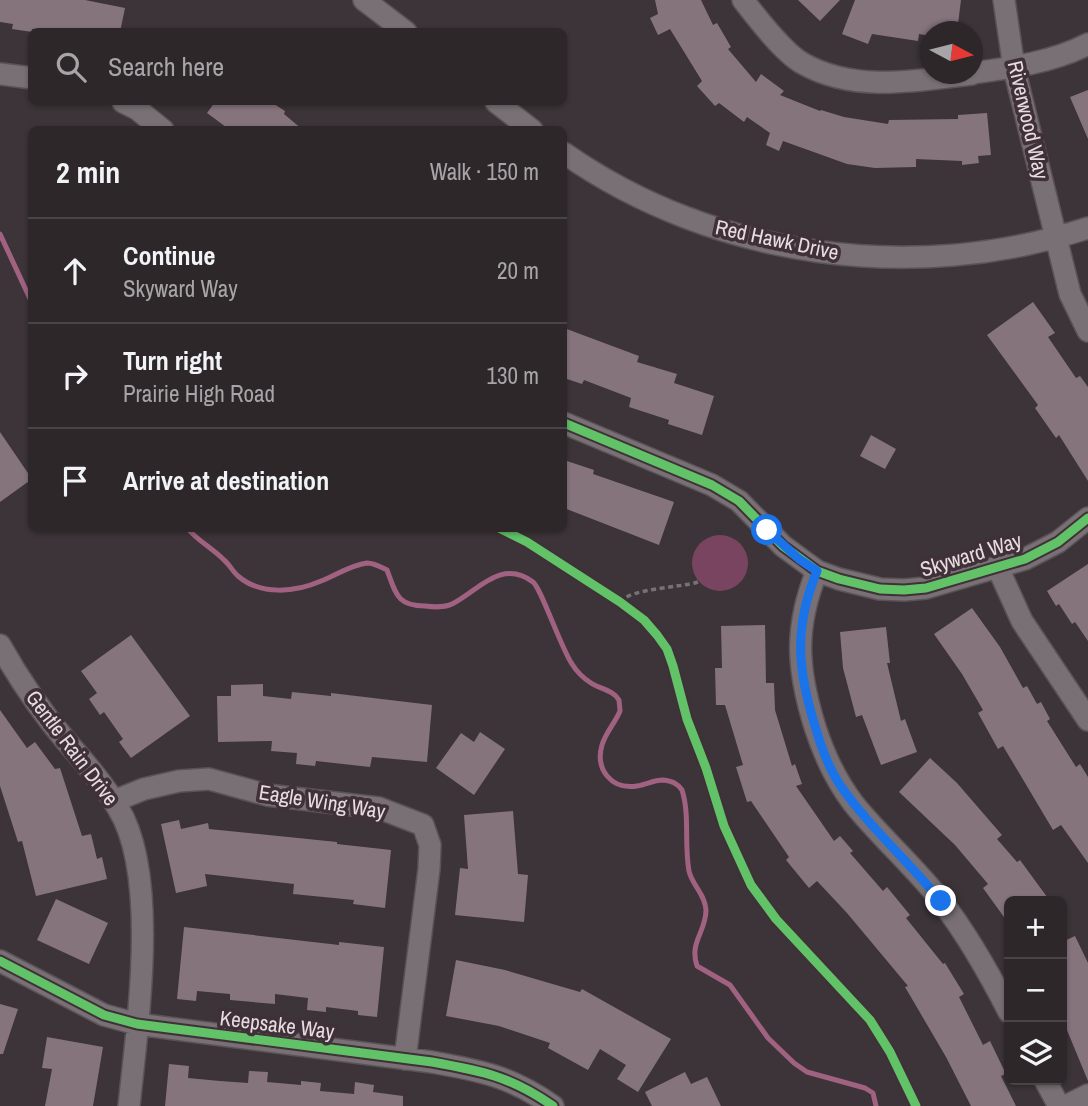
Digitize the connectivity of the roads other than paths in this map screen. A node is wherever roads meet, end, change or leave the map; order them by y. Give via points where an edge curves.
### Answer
1 (363, 0) edge
2 (744, 0) edge
3 (1004, 0) edge
4 (401, 28) edge
5 (1088, 44) edge
6 (1014, 68) junction
7 (983, 72) edge
8 (0, 74) edge
9 (28, 78) edge
10 (920, 80) edge
11 (129, 105) edge
12 (500, 105) edge
13 (158, 126) edge
14 (527, 126) edge
15 (567, 155) edge
16 (1088, 228) edge
17 (1056, 238) junction
18 (1088, 331) edge
19 (567, 424) edge
20 (1088, 518) edge
21 (999, 568) junction
22 (817, 571) junction
23 (0, 645) edge
24 (1088, 720) edge
25 (114, 801) junction
26 (0, 961) edge
27 (1004, 1002) edge
28 (137, 1024) junction
29 (405, 1059) junction
30 (1048, 1085) edge
31 (1088, 1096) edge
32 (129, 1106) edge
33 (553, 1106) edge
34 (1059, 1106) edge
35 (1066, 1106) edge

1 - 4 street
2 - 10 street via 801,62 831,75 869,82
3 - 6 street, Riverwood Way
5 - 6 street
6 - 7 street
6 - 17 street, Riverwood Way
8 - 9 street
11 - 13 street
12 - 14 street
15 - 17 street, Red Hawk Drive via 612,183 681,216 790,247 857,256 934,256
16 - 17 street, Red Hawk Drive
17 - 18 street, Riverwood Way via 1070,294
19 - 22 street, Skyward Way via 712,485 738,501 783,546
20 - 21 street, Skyward Way via 1042,551
21 - 22 street, Skyward Way via 950,583 904,590
21 - 24 street via 1022,621
22 - 27 street via 803,615 800,654 806,696 830,766 852,801 960,926
23 - 25 street, Gentle Rain Drive via 35,700
25 - 28 street, Gentle Rain Drive via 133,843 139,876 142,919
25 - 29 street, Eagle Wing Way via 144,789 209,779 267,795 379,808 423,825 430,845 429,869
26 - 28 street, Keepsake Way via 104,1015
28 - 29 street, Keepsake Way
28 - 32 street, Gentle Rain Drive
29 - 33 street, Keepsake Way via 503,1078
30 - 34 street
31 - 35 street

